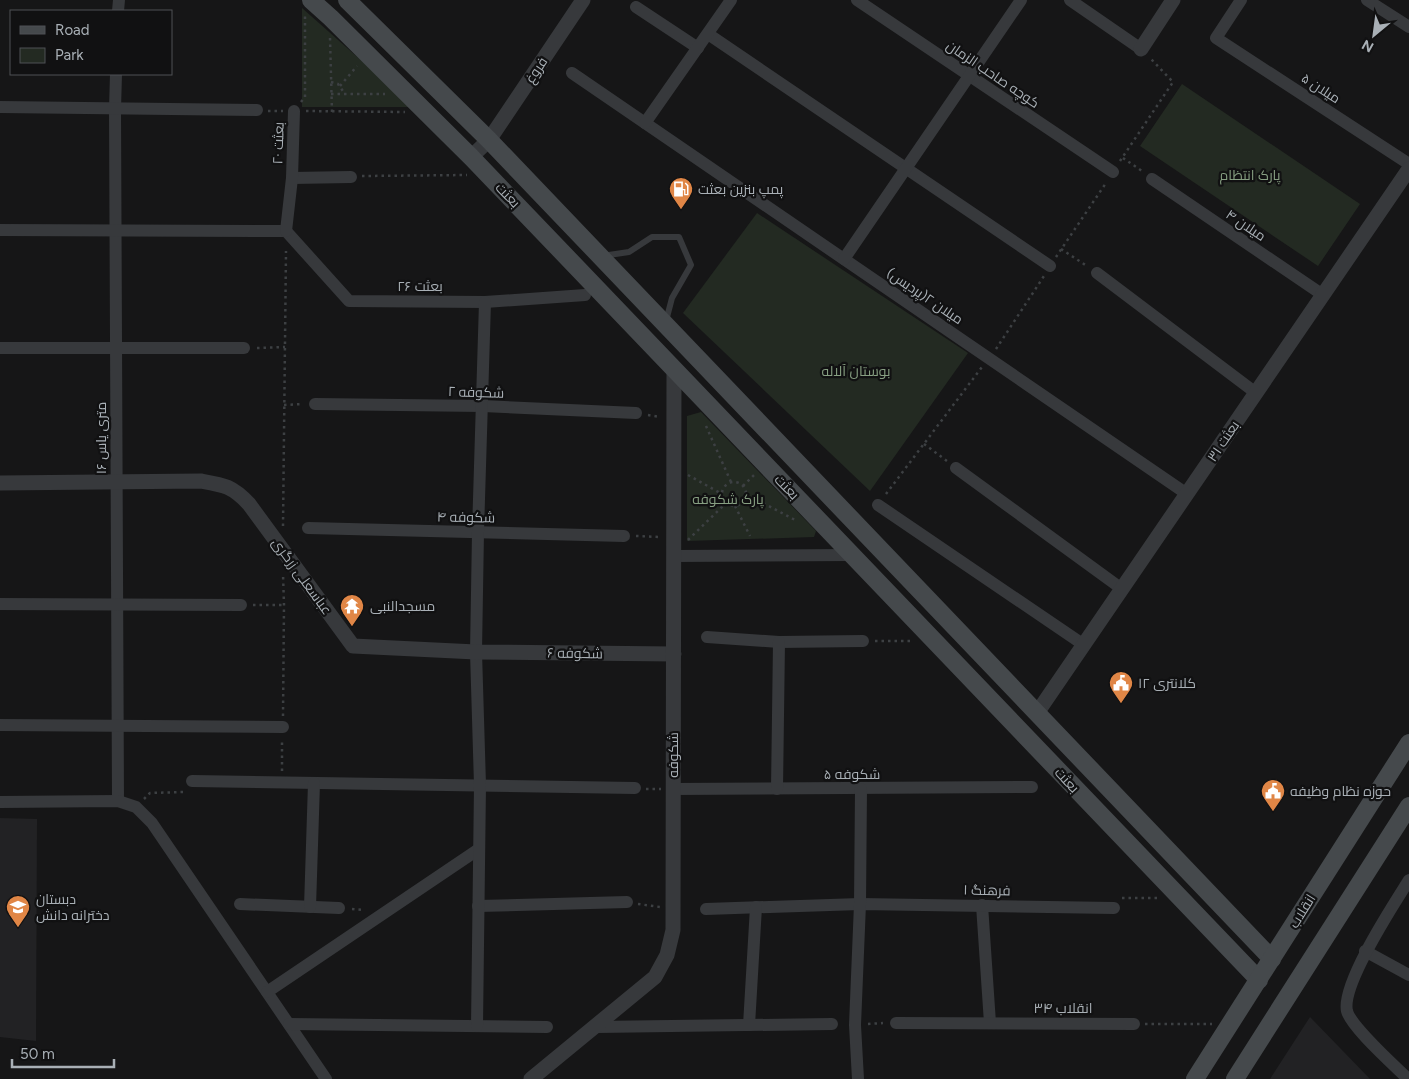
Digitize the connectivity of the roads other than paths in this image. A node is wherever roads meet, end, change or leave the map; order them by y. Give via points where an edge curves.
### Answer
1 (347, 0) edge
2 (731, 0) edge
3 (857, 0) edge
4 (1021, 0) edge
5 (1070, 0) edge
6 (1173, 0) edge
7 (1241, 0) edge
8 (1367, 0) edge
9 (578, 2) edge
10 (308, 5) edge
11 (636, 7) dead end
12 (1409, 28) edge
13 (708, 34) junction
14 (698, 48) junction
15 (1142, 48) joint
16 (572, 73) dead end
17 (116, 75) edge
18 (969, 76) junction
19 (0, 107) edge
20 (115, 109) junction
21 (257, 110) road end
22 (294, 111) road end
23 (645, 123) junction
24 (489, 140) junction
25 (471, 157) junction
26 (1409, 164) edge
27 (906, 168) junction
28 (1409, 169) edge
29 (1113, 172) road end
30 (351, 177) road end
31 (292, 178) junction
32 (1152, 179) road end
33 (0, 230) edge
34 (116, 231) junction
35 (286, 232) junction
36 (600, 256) junction
37 (844, 258) junction
38 (1050, 266) road end
39 (1098, 273) road end
40 (585, 295) dead end
41 (1323, 295) junction
42 (485, 302) junction
43 (666, 325) junction
44 (0, 348) edge
45 (116, 348) junction
46 (244, 348) road end
47 (674, 369) junction
48 (1256, 393) junction
49 (314, 404) road end
50 (482, 406) junction
51 (636, 413) road end
52 (956, 468) road end
53 (116, 482) junction
54 (0, 483) edge
55 (1187, 494) junction
56 (878, 505) road end
57 (308, 528) dead end
58 (478, 532) junction
59 (624, 536) road end
60 (674, 546) junction
61 (852, 555) junction
62 (1122, 589) junction
63 (0, 604) edge
64 (117, 604) junction
65 (241, 605) road end
66 (707, 637) dead end
67 (863, 641) road end
68 (779, 642) junction
69 (1084, 645) junction
70 (476, 652) junction
71 (674, 654) junction
72 (1037, 714) junction
73 (0, 725) edge
74 (118, 726) junction
75 (283, 727) road end
76 (1018, 728) junction
77 (1409, 743) edge
78 (192, 781) road end
79 (314, 782) junction
80 (480, 785) junction
81 (1032, 787) dead end
82 (635, 788) road end
83 (673, 789) junction
84 (777, 789) junction
85 (861, 789) junction
86 (118, 801) junction
87 (0, 802) edge
88 (1409, 806) edge
89 (479, 849) junction
90 (1408, 883) edge
91 (627, 902) road end
92 (240, 904) dead end
93 (860, 904) junction
94 (982, 905) junction
95 (478, 906) junction
96 (310, 907) junction
97 (340, 908) road end
98 (756, 908) junction
99 (1114, 908) road end
100 (706, 909) dead end
101 (1365, 952) junction
102 (1272, 959) junction
103 (1409, 975) edge
104 (1259, 980) junction
105 (267, 992) junction
106 (896, 1023) dead end
107 (990, 1023) junction
108 (289, 1024) junction
109 (832, 1024) dead end
110 (1134, 1024) road end
111 (749, 1025) junction
112 (477, 1026) junction
113 (596, 1026) junction
114 (547, 1027) dead end
115 (326, 1079) edge
116 (531, 1079) edge
117 (858, 1079) edge
118 (1195, 1079) edge
119 (1234, 1079) edge
120 (1408, 1079) edge

1 - 24 main road, بعثت
2 - 13 street
3 - 18 street, کوچه صاحب الزمان
4 - 18 street
5 - 15 street
6 - 15 street
7 - 26 street, میلان ۵ via 1216,38
8 - 12 street
9 - 24 street, فروغ
10 - 25 main road, بعثت via 329,16
11 - 14 street
13 - 14 street
13 - 27 street
14 - 23 street
16 - 23 street, میلان ۲(پردیس)
17 - 20 street, ۱۶ متری یاس
18 - 27 street
18 - 29 street, کوچه صاحب الزمان
19 - 20 street
20 - 21 street
20 - 34 street, ۱۶ متری یاس
22 - 31 street, بعثت ۲۰
23 - 37 street, میلان ۲(پردیس)
24 - 25 street, فروغ
24 - 36 main road, بعثت
25 - 47 main road, بعثت
27 - 37 street
27 - 38 street
28 - 41 street, بعثت ۳۱
30 - 31 street
31 - 35 street, بعثت ۲۰
32 - 41 street, میلان ۴
33 - 34 street
34 - 35 street
34 - 45 street, ۱۶ متری یاس
35 - 42 street, بعثت ۲۶ via 350,300
36 - 43 main road, بعثت
36 - 43 lane via 629,252 652,237 680,236 691,264 672,298
37 - 55 street, میلان ۲(پردیس)
39 - 48 street
40 - 42 street, بعثت ۲۶
41 - 48 street, بعثت ۳۱
42 - 50 street
43 - 72 main road, بعثت
44 - 45 street
45 - 46 street
45 - 53 street, ۱۶ متری یاس
47 - 60 street, شکوفه
47 - 61 main road, بعثت
48 - 55 street, بعثت ۳۱
49 - 50 street, شکوفه ۲
50 - 51 street, شکوفه ۲
50 - 58 street
52 - 62 street
53 - 54 street, عباسعلی زرگری
53 - 64 street, ۱۶ متری یاس
53 - 70 street, عباسعلی زرگری via 201,481 223,484 238,492 353,646
55 - 62 street, بعثت ۳۱
56 - 69 street
57 - 58 street, شکوفه ۴
58 - 59 street, شکوفه ۴
58 - 70 street
60 - 61 street
60 - 71 street, شکوفه
61 - 76 main road, بعثت
62 - 69 street, بعثت ۳۱
63 - 64 street
64 - 65 street
64 - 74 street, ۱۶ متری یاس
66 - 68 street
67 - 68 street
68 - 84 street
69 - 72 street, بعثت ۳۱
70 - 71 street, شکوفه ۶
70 - 80 street
71 - 83 street, شکوفه
72 - 76 main road
72 - 102 main road, بعثت
73 - 74 street
74 - 75 street
74 - 86 street, ۱۶ متری یاس
76 - 104 main road, بعثت
77 - 102 main road, انقلاب
78 - 79 street
79 - 80 street
79 - 96 street
80 - 82 street
80 - 89 street
81 - 85 street, شکوفه ۵
83 - 84 street, شکوفه ۵
83 - 113 street, شکوفه via 673,930 667,955 655,978
84 - 85 street, شکوفه ۵
85 - 93 street
86 - 87 street
86 - 105 street via 136,807 152,823
88 - 119 main road
89 - 95 street
89 - 105 street
90 - 101 street
91 - 95 street
92 - 96 street
93 - 94 street, فرهنگ ۱
93 - 98 street, فرهنگ ۱
93 - 117 street via 855,1025
94 - 99 street, فرهنگ ۱
94 - 107 street
95 - 112 street
96 - 97 street
98 - 100 street, فرهنگ ۱
98 - 111 street
101 - 103 street
101 - 120 street via 1348,996 1347,1010 1355,1025
102 - 104 main road, انقلاب
104 - 118 main road, انقلاب
105 - 108 street
106 - 107 street, انقلاب ۳۴
107 - 110 street, انقلاب ۳۴
108 - 112 street
108 - 115 street
109 - 111 street
111 - 113 street
112 - 114 street
113 - 116 street, شکوفه

